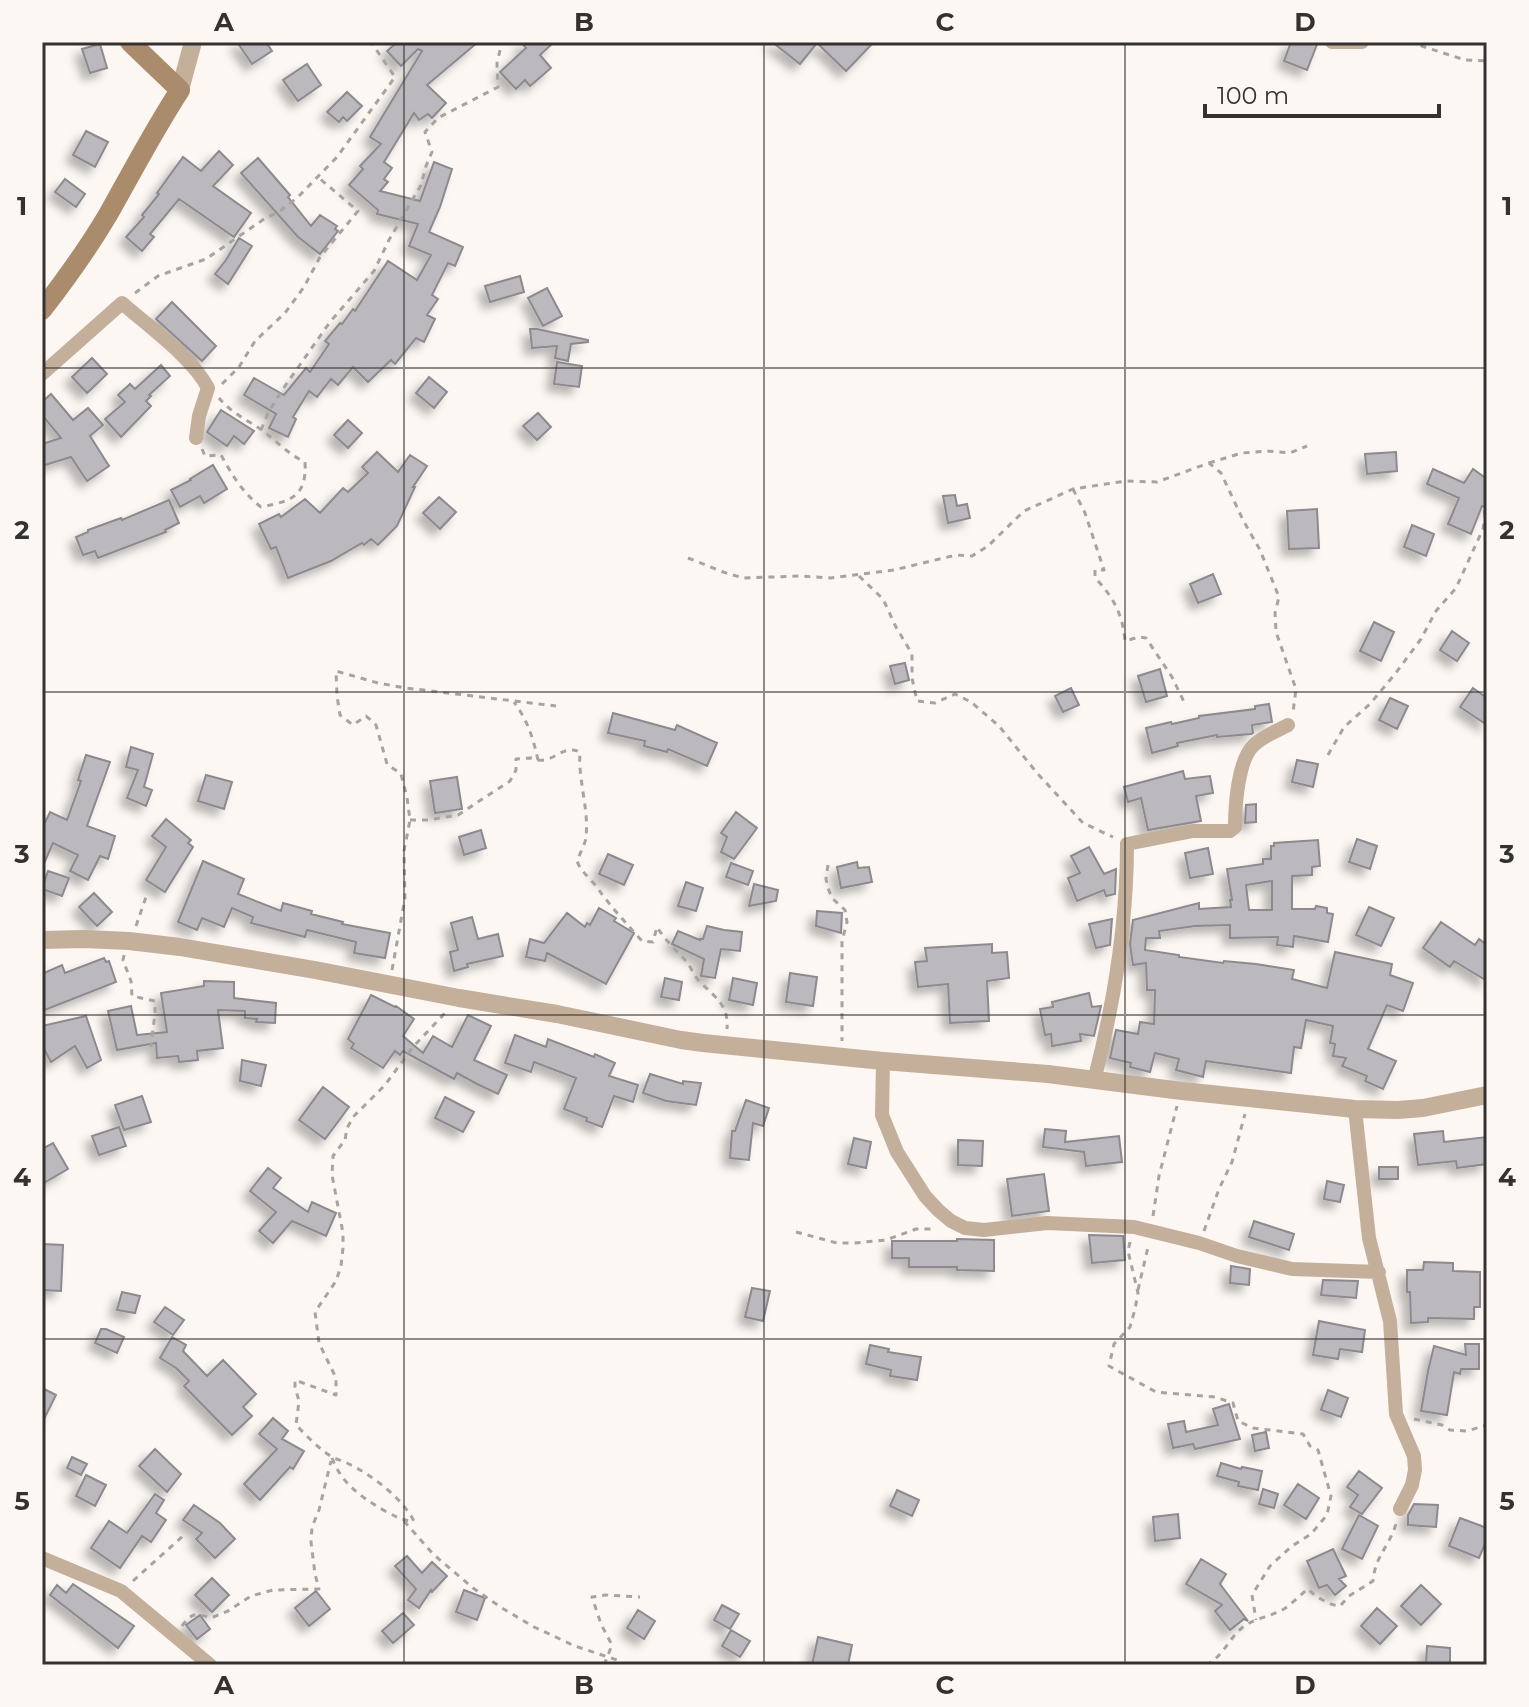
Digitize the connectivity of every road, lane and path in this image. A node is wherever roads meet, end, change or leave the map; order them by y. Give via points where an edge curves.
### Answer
1 (130, 42) edge
2 (193, 42) edge
3 (371, 42) edge
4 (502, 42) edge
5 (1332, 42) edge
6 (1362, 42) edge
7 (1409, 42) edge
8 (1487, 61) edge
9 (180, 90) junction
10 (318, 177) junction
11 (122, 303) junction
12 (42, 310) edge
13 (42, 374) edge
14 (211, 390) junction
15 (261, 430) junction
16 (196, 438) joint
17 (1307, 446) dead end
18 (1209, 463) junction
19 (1073, 489) junction
20 (1487, 496) edge
21 (1486, 518) edge
22 (688, 558) dead end
23 (859, 576) junction
24 (513, 701) junction
25 (1185, 704) dead end
26 (556, 706) dead end
27 (1288, 725) joint
28 (1328, 755) dead end
29 (538, 760) junction
30 (410, 820) junction
31 (1127, 844) junction
32 (828, 865) dead end
33 (146, 897) dead end
34 (42, 940) edge
35 (129, 941) junction
36 (389, 985) junction
37 (459, 998) junction
38 (725, 1045) junction
39 (151, 1047) dead end
40 (842, 1057) junction
41 (883, 1061) junction
42 (1094, 1081) junction
43 (1182, 1091) junction
44 (1487, 1095) edge
45 (1249, 1098) junction
46 (1355, 1109) junction
47 (951, 1221) junction
48 (1134, 1227) junction
49 (1151, 1230) junction
50 (796, 1232) dead end
51 (1199, 1243) junction
52 (1379, 1272) junction
53 (1138, 1293) junction
54 (1487, 1425) edge
55 (1402, 1426) junction
56 (332, 1458) junction
57 (1400, 1509) joint
58 (404, 1521) junction
59 (184, 1535) dead end
60 (42, 1558) edge
61 (121, 1591) junction
62 (640, 1597) dead end
63 (1256, 1620) junction
64 (175, 1636) junction
65 (608, 1657) junction
66 (210, 1665) edge
67 (604, 1665) edge
68 (623, 1665) edge
69 (1210, 1665) edge

1 - 9 main road
2 - 9 street
3 - 10 path via 395,77
4 - 15 path via 498,87 438,118 425,132 432,152 421,185 374,271 292,375
5 - 6 street
7 - 8 path via 1465,60
9 - 12 main road via 107,216
10 - 11 path via 280,211 206,259 158,276
10 - 14 path via 358,211 320,257 285,313 255,341 239,367
11 - 13 street
11 - 14 street via 185,358
14 - 15 path
14 - 16 street
15 - 16 path via 305,462 306,479 298,494 261,507 231,476 221,455 205,456
17 - 18 path via 1290,453 1242,453
18 - 19 path via 1157,482
18 - 27 path via 1221,473 1279,597 1276,632 1296,689
19 - 23 path via 1024,511 972,556
19 - 25 path via 1104,570 1095,570 1095,578 1116,605 1125,641 1146,638
20 - 21 path
21 - 28 path via 1456,588 1387,684 1344,727
22 - 23 path via 743,578
23 - 31 path via 883,599 912,654 917,701 935,703 955,694 971,702 999,726 1083,823
24 - 26 path
24 - 29 path via 531,730
24 - 30 path via 392,685 336,671 340,715 353,725 366,716 376,725 387,764 401,774
27 - 31 street via 1251,747 1230,831 1193,831
29 - 30 path via 516,759 510,781 458,815
29 - 38 path via 547,761 564,750 580,752 586,839 577,861 580,871 642,941 653,942 657,927 716,996 728,1025
30 - 36 path via 404,851 405,898
31 - 42 street via 1118,957
32 - 40 path via 828,888 845,910 847,922 841,966
33 - 35 path
34 - 35 street
35 - 36 street
35 - 39 path via 123,960 132,996 155,1001
36 - 37 street
37 - 38 street
37 - 56 path via 354,1116 333,1156 343,1233 341,1266 315,1312 319,1343 336,1378 336,1395 295,1380 296,1425
38 - 40 street
40 - 41 street
41 - 42 street
41 - 47 street via 885,1127 920,1188
42 - 43 street
43 - 45 street
43 - 49 path
44 - 46 street via 1423,1108
45 - 46 street
45 - 51 path via 1232,1162
46 - 52 street via 1369,1238
47 - 48 street via 984,1230 1047,1223
47 - 50 path via 886,1240 854,1243
48 - 49 street
48 - 53 path via 1128,1251
49 - 51 street
49 - 53 path
51 - 52 street via 1292,1269
52 - 55 street via 1390,1321 1396,1414
53 - 63 path via 1130,1327 1114,1344 1109,1366 1156,1392 1233,1403 1238,1421 1303,1434 1318,1450 1331,1496 1327,1515 1270,1566 1252,1595
54 - 55 path via 1450,1430 1410,1418
55 - 57 street via 1415,1470
56 - 58 path via 350,1488
56 - 58 path via 363,1472 396,1498 414,1521
56 - 64 path via 312,1527 319,1589 251,1596 211,1618 189,1617
57 - 63 path via 1373,1581 1340,1606 1308,1589 1287,1608
58 - 65 path via 433,1554 502,1608
59 - 61 path
60 - 61 street
61 - 64 street
62 - 65 path via 592,1597 612,1645
63 - 69 path via 1233,1635
64 - 66 street
65 - 67 path
65 - 68 path

